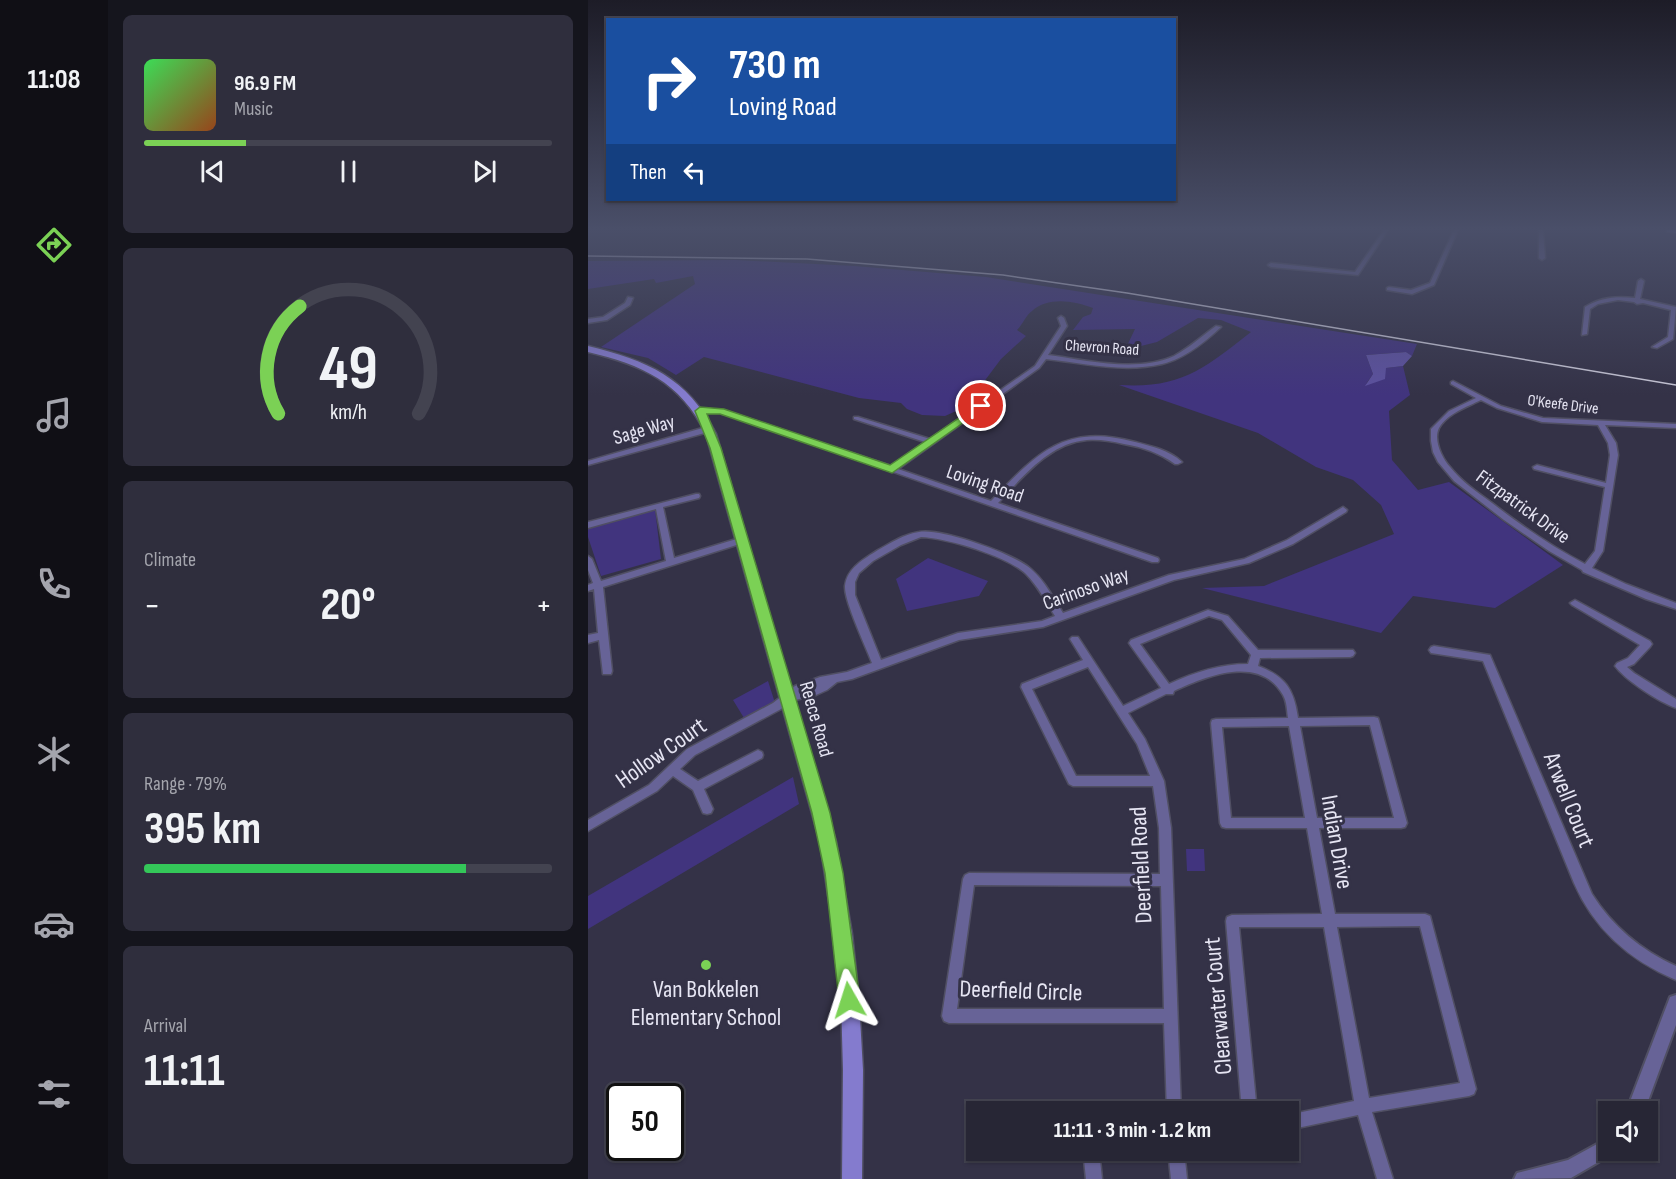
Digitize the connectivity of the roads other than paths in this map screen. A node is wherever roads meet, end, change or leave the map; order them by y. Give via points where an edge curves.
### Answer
1 (1429, 285) edge
2 (1640, 285) edge
3 (1389, 289) dead end
4 (630, 298) dead end
5 (1638, 302) junction
6 (1675, 309) edge
7 (1061, 318) dead end
8 (588, 321) edge
9 (1218, 327) dead end
10 (1584, 334) dead end
11 (1654, 347) dead end
12 (588, 349) edge
13 (1046, 357) junction
14 (1453, 383) dead end
15 (1481, 399) junction
16 (700, 411) junction
17 (856, 418) dead end
18 (1601, 424) junction
19 (1676, 426) edge
20 (709, 429) junction
21 (928, 441) junction
22 (1178, 462) dead end
23 (588, 463) edge
24 (1537, 467) dead end
25 (892, 469) junction
26 (1609, 486) junction
27 (696, 496) dead end
28 (993, 504) junction
29 (659, 506) junction
30 (1343, 510) dead end
31 (588, 525) edge
32 (743, 540) junction
33 (588, 559) edge
34 (1155, 560) dead end
35 (670, 561) junction
36 (1586, 570) junction
37 (593, 586) edge
38 (1575, 603) dead end
39 (1676, 606) edge
40 (1061, 618) junction
41 (603, 635) junction
42 (588, 639) edge
43 (1075, 639) dead end
44 (1434, 650) dead end
45 (1350, 653) dead end
46 (1256, 654) junction
47 (1089, 662) junction
48 (878, 665) junction
49 (1252, 668) junction
50 (607, 671) dead end
51 (1169, 691) junction
52 (788, 697) junction
53 (1676, 704) edge
54 (1122, 711) junction
55 (1294, 722) junction
56 (758, 755) dead end
57 (673, 770) junction
58 (1158, 781) junction
59 (697, 787) junction
60 (707, 809) dead end
61 (1312, 823) junction
62 (588, 826) edge
63 (1167, 880) junction
64 (1330, 921) junction
65 (1676, 973) edge
66 (1676, 1003) edge
67 (1171, 1016) junction
68 (1174, 1101) edge
69 (1249, 1101) edge
70 (1639, 1101) edge
71 (1363, 1107) junction
72 (1299, 1121) edge
73 (1598, 1153) edge
74 (1092, 1161) edge
75 (1177, 1161) edge
76 (852, 1179) edge
77 (1094, 1179) edge
78 (1179, 1179) edge
79 (1384, 1179) edge
80 (1523, 1179) edge

1 - 3 street via 1412,292
2 - 5 street
4 - 8 street via 628,304 608,318
5 - 6 street
5 - 10 street via 1612,300 1591,305 1587,308
6 - 11 street via 1671,338
7 - 13 street via 1064,326
9 - 13 street, Chevron Road via 1177,357 1153,364
12 - 16 main road, Reece Road via 632,361 663,376
13 - 21 street via 1032,372
14 - 15 street, O'Keefe Drive
15 - 18 street, O'Keefe Drive via 1531,417
15 - 36 street, Fitzpatrick Drive via 1451,412 1438,424 1434,436 1438,457 1453,476 1524,532
16 - 20 main road, Reece Road
16 - 25 street, Loving Road via 721,411
17 - 21 street
18 - 19 street, O'Keefe Drive
18 - 26 street via 1614,449
20 - 23 street, Sage Way
20 - 32 main road, Reece Road
21 - 25 street
22 - 28 street via 1165,453 1119,440 1097,436 1074,438 1047,450
24 - 26 street
25 - 28 street, Loving Road
26 - 36 street via 1599,551
27 - 29 street
28 - 34 street, Loving Road
29 - 31 street
29 - 35 street
30 - 40 street, Carinoso Way via 1260,556 1172,577
32 - 35 street
32 - 52 main road, Reece Road
33 - 37 street
35 - 37 street
36 - 39 street, Fitzpatrick Drive
37 - 41 street
38 - 53 street via 1647,644 1631,661 1620,666
40 - 48 street, Carinoso Way via 958,637
40 - 48 street via 1033,576 1017,563 941,536 915,535 862,564 850,584 850,595
41 - 42 street
41 - 50 street
43 - 47 street, Deerfield Road
44 - 65 street, Arwell Court via 1487,658 1596,916 1609,931
45 - 46 street
46 - 49 street
46 - 51 street via 1225,618 1208,613 1134,643
47 - 54 street, Deerfield Road
47 - 58 street via 1026,687 1073,781
48 - 52 street, Carinoso Way via 833,680 802,696
49 - 51 street, Indian Drive via 1224,668
49 - 55 street, Indian Drive via 1272,676 1286,690
51 - 54 street, Indian Drive
52 - 57 street, Hollow Court via 699,747
52 - 76 main road, Reece Road via 828,842 843,934 853,1070
54 - 58 street, Deerfield Road
55 - 61 street, Indian Drive
55 - 61 street via 1216,723 1226,824
55 - 61 street via 1374,721 1401,823
56 - 59 street
57 - 59 street
57 - 62 street, Hollow Court via 640,797
58 - 63 street, Deerfield Road
59 - 60 street
61 - 64 street, Indian Drive
63 - 67 street, Deerfield Road
63 - 67 street, Deerfield Circle via 969,879 949,1016
64 - 69 street, Clearwater Court via 1233,921
64 - 71 street, Indian Drive
64 - 71 street via 1425,920 1469,1089
66 - 70 street
67 - 68 street, Deerfield Road
71 - 72 street
71 - 79 street, Indian Drive
73 - 80 street via 1571,1168
74 - 77 street
75 - 78 street

